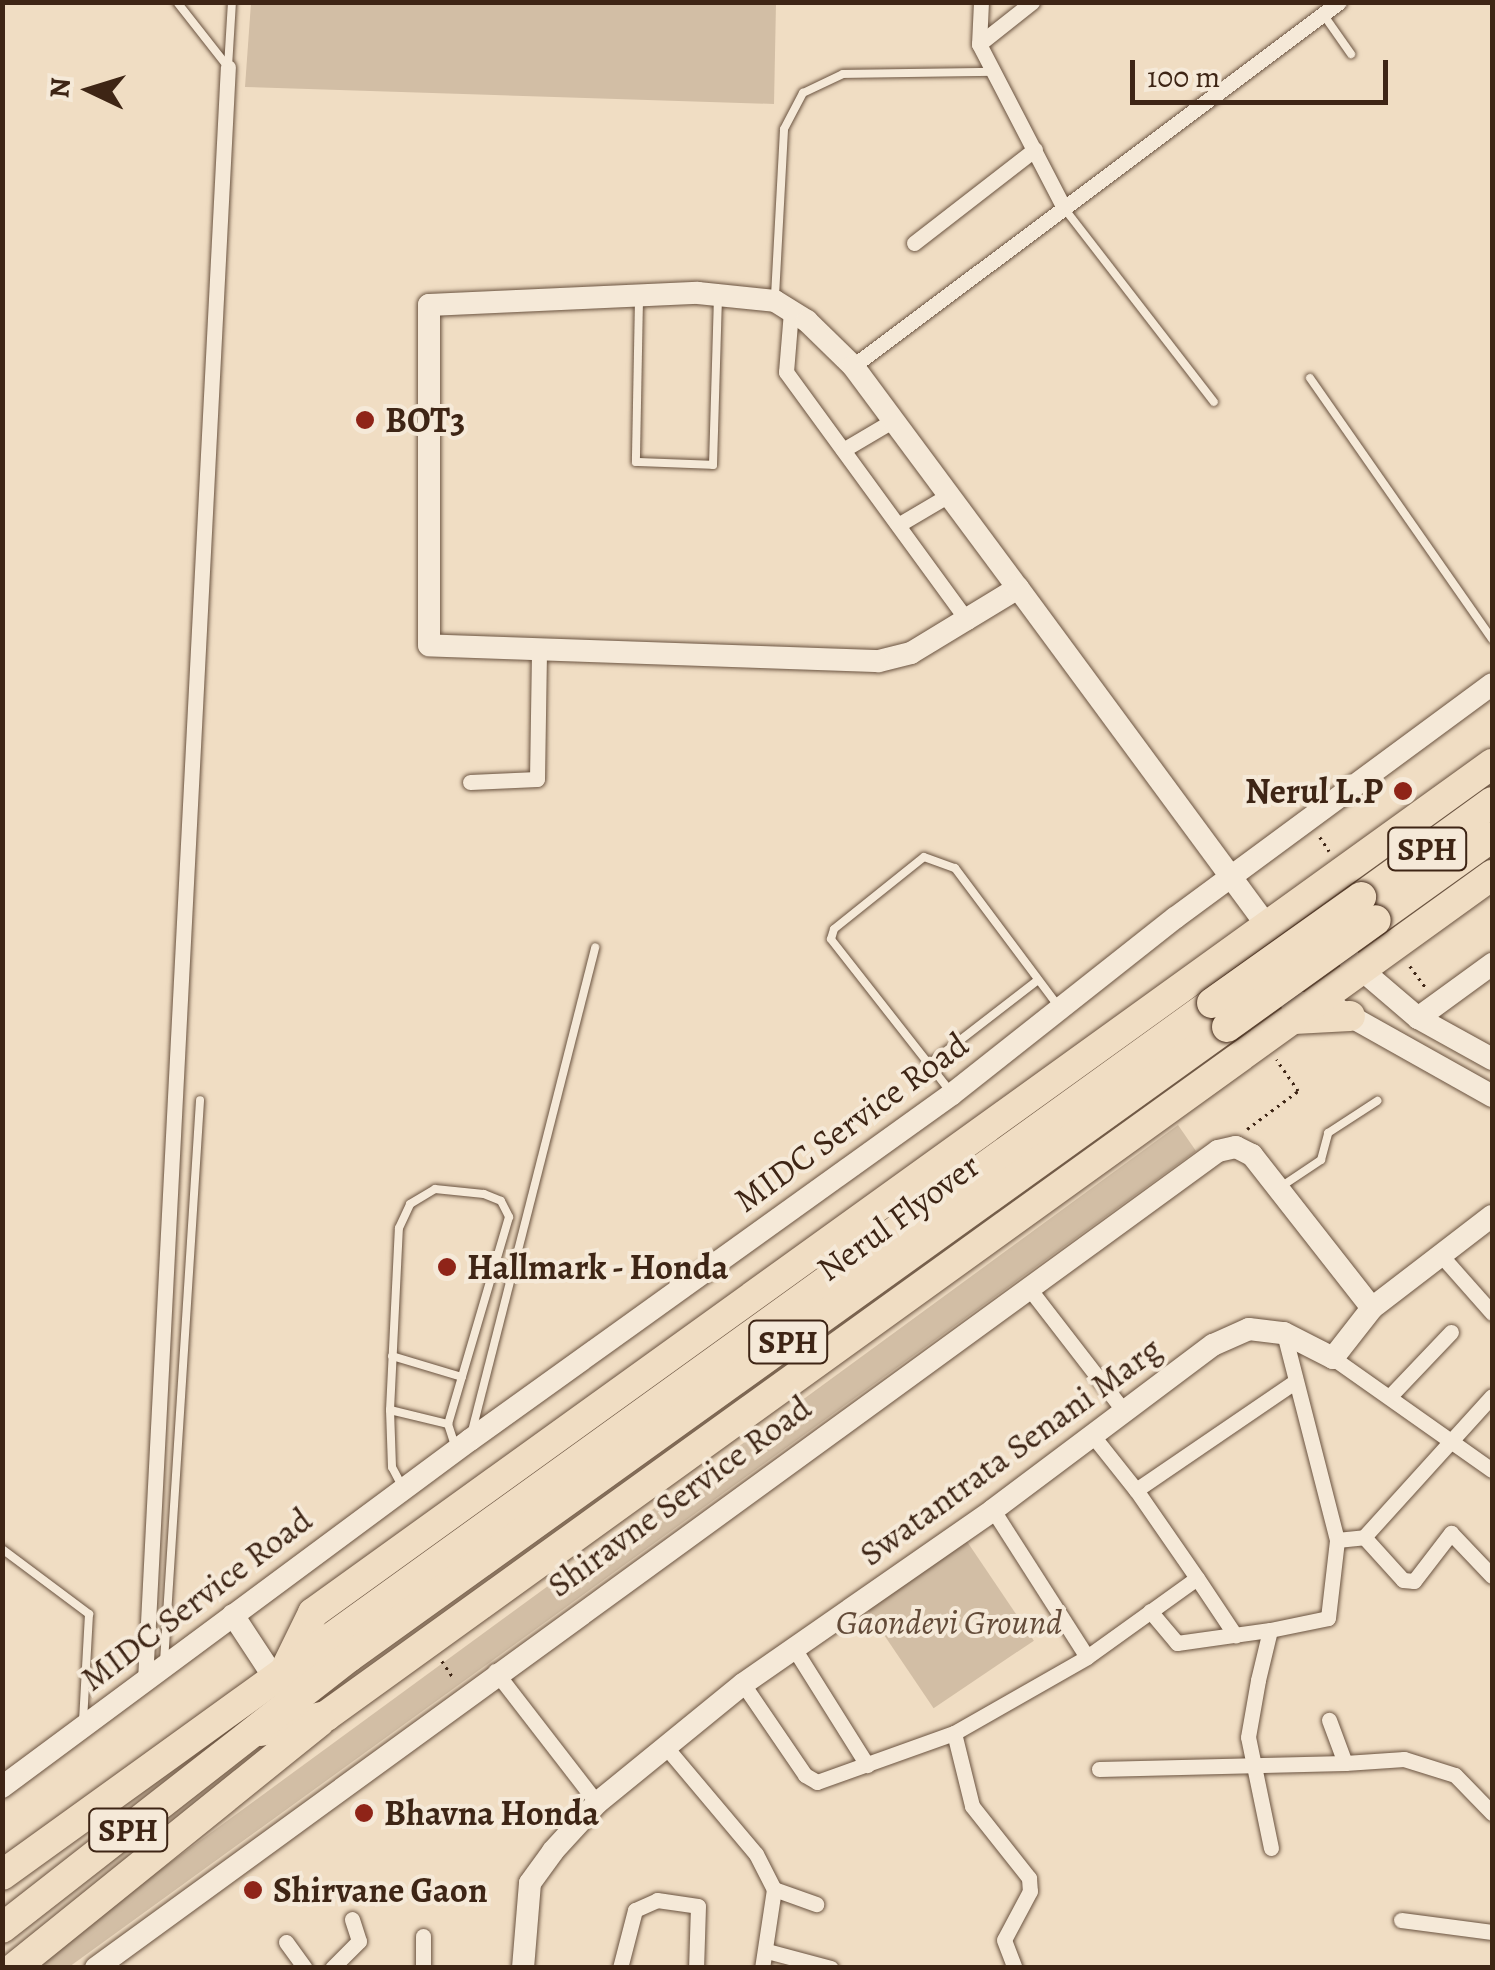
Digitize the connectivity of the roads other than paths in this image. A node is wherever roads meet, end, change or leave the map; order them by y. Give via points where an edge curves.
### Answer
1 (177, 2) edge
2 (232, 2) edge
3 (981, 2) edge
4 (1032, 2) edge
5 (1339, 2) edge
6 (1323, 14) junction
7 (979, 44) junction
8 (1351, 54) dead end
9 (228, 66) junction
10 (992, 72) junction
11 (1035, 149) junction
12 (1064, 208) junction
13 (914, 244) dead end
14 (718, 295) junction
15 (640, 296) junction
16 (783, 306) junction
17 (853, 366) junction
18 (1310, 378) dead end
19 (1214, 402) dead end
20 (894, 420) junction
21 (843, 450) junction
22 (949, 495) junction
23 (898, 525) junction
24 (1018, 588) junction
25 (968, 622) junction
26 (1492, 638) edge
27 (539, 646) junction
28 (1492, 684) edge
29 (1492, 764) edge
30 (470, 782) dead end
31 (1492, 802) edge
32 (1492, 837) edge
33 (1492, 875) edge
34 (1231, 877) junction
35 (1368, 908) junction
36 (1268, 926) junction
37 (594, 946) dead end
38 (1400, 951) junction
39 (1492, 964) edge
40 (1351, 976) junction
41 (1038, 980) junction
42 (1382, 992) junction
43 (1061, 1010) junction
44 (1300, 1012) junction
45 (1219, 1015) junction
46 (1350, 1016) joint
47 (1418, 1018) junction
48 (1492, 1059) edge
49 (928, 1065) junction
50 (952, 1094) junction
51 (1492, 1096) edge
52 (200, 1100) dead end
53 (1378, 1101) dead end
54 (1278, 1189) junction
55 (1492, 1216) edge
56 (1438, 1253) junction
57 (1028, 1288) junction
58 (1372, 1308) junction
59 (1492, 1313) edge
60 (1451, 1332) dead end
61 (1284, 1333) junction
62 (392, 1356) junction
63 (1333, 1358) junction
64 (462, 1377) junction
65 (1293, 1382) junction
66 (1390, 1394) junction
67 (1492, 1396) edge
68 (390, 1410) junction
69 (1124, 1411) junction
70 (448, 1424) junction
71 (1451, 1435) junction
72 (1093, 1436) junction
73 (463, 1445) junction
74 (1492, 1470) edge
75 (403, 1489) junction
76 (1136, 1490) junction
77 (992, 1510) junction
78 (1364, 1538) junction
79 (1337, 1540) junction
80 (2, 1549) edge
81 (1492, 1576) edge
82 (1197, 1578) junction
83 (1150, 1611) junction
84 (233, 1615) junction
85 (1270, 1630) junction
86 (1235, 1635) junction
87 (795, 1650) junction
88 (1087, 1657) junction
89 (280, 1671) junction
90 (494, 1671) junction
91 (154, 1674) junction
92 (743, 1684) junction
93 (326, 1716) junction
94 (1329, 1720) dead end
95 (82, 1727) junction
96 (253, 1732) junction
97 (954, 1733) junction
98 (664, 1746) junction
99 (1345, 1763) junction
100 (1251, 1764) junction
101 (867, 1765) junction
102 (1099, 1769) dead end
103 (2, 1787) edge
104 (598, 1803) junction
105 (1492, 1813) edge
106 (1271, 1848) dead end
107 (2, 1875) edge
108 (774, 1889) junction
109 (816, 1904) dead end
110 (352, 1920) dead end
111 (1401, 1920) dead end
112 (2, 1928) edge
113 (1492, 1932) edge
114 (422, 1936) dead end
115 (286, 1942) dead end
116 (764, 1959) edge
117 (14, 1968) edge
118 (96, 1968) edge
119 (304, 1968) edge
120 (332, 1968) edge
121 (423, 1968) edge
122 (523, 1968) edge
123 (620, 1968) edge
124 (696, 1968) edge
125 (831, 1968) edge
126 (1015, 1968) edge

1 - 9 lane
2 - 9 lane
3 - 7 street
4 - 7 street
5 - 6 street
6 - 8 lane
6 - 12 street
7 - 10 street
9 - 91 street
10 - 11 street
10 - 16 lane via 844,74 803,93 784,129
11 - 12 street
11 - 13 street
12 - 17 street
12 - 19 lane
14 - 15 street
14 - 15 lane via 713,465 636,462
14 - 16 street
15 - 27 street via 430,306 429,645
16 - 17 street
16 - 21 street via 786,372
17 - 20 street
18 - 26 lane
20 - 21 street
20 - 22 street
21 - 23 street
22 - 23 street
22 - 24 street
23 - 25 street
24 - 25 street
24 - 34 street
25 - 27 street via 912,653 878,661
27 - 30 street via 537,779
28 - 34 street, MIDC Service Road
29 - 36 highway
31 - 35 highway, Nerul Flyover / SPH
32 - 35 highway, Nerul Flyover / SPH
33 - 38 highway
34 - 36 street
34 - 43 street, MIDC Service Road
35 - 45 highway, Nerul Flyover / SPH, bridge
36 - 40 street via 1313,922 1336,943
36 - 44 street via 1256,966 1266,984
36 - 89 highway via 313,1614
37 - 73 lane
38 - 40 highway
38 - 42 street via 1382,968
39 - 47 street
40 - 42 street
40 - 44 highway
41 - 43 lane
41 - 49 lane
41 - 49 lane via 954,868 924,857 834,928 831,939
42 - 47 street
43 - 50 street, MIDC Service Road
44 - 46 highway
44 - 93 highway
45 - 89 highway, Nerul Flyover / SPH
45 - 96 highway, Nerul Flyover / SPH
46 - 51 street
47 - 48 street
49 - 50 lane
50 - 73 street, MIDC Service Road
52 - 91 lane
53 - 54 lane via 1328,1133 1320,1160
54 - 57 street, Shiravne Service Road via 1252,1154 1218,1151
54 - 58 street
55 - 56 street
56 - 58 street
56 - 59 street
57 - 69 street
57 - 90 street, Shiravne Service Road
58 - 63 street
60 - 66 street
61 - 63 street, Swatantrata Senani Marg
61 - 65 street
61 - 69 street, Swatantrata Senani Marg via 1236,1331
62 - 64 lane
62 - 64 lane via 399,1228 410,1204 434,1189 484,1194 501,1202 509,1217
62 - 68 lane
63 - 66 street, Swatantrata Senani Marg
64 - 70 lane
65 - 76 street
65 - 79 street
66 - 71 street, Swatantrata Senani Marg
67 - 71 street
68 - 70 lane
68 - 75 lane via 392,1467
69 - 72 street, Swatantrata Senani Marg
70 - 73 lane
71 - 74 street, Swatantrata Senani Marg
71 - 78 street
72 - 76 street
72 - 77 street, Swatantrata Senani Marg
73 - 75 street, MIDC Service Road
75 - 84 street, MIDC Service Road
76 - 82 street
77 - 87 street, Swatantrata Senani Marg
77 - 88 street
78 - 79 street
78 - 81 street via 1403,1580 1414,1581 1451,1533
79 - 85 street via 1328,1618
80 - 95 lane via 88,1614
82 - 83 street
82 - 86 street
83 - 86 street via 1177,1643
83 - 88 street
84 - 89 street
84 - 91 street, MIDC Service Road
85 - 86 street
85 - 100 street via 1248,1736
87 - 92 street, Swatantrata Senani Marg
87 - 101 street
88 - 97 street
89 - 107 highway, SPH
90 - 104 street
90 - 118 street, Shiravne Service Road
91 - 95 street, MIDC Service Road
92 - 98 street, Swatantrata Senani Marg
92 - 101 street via 805,1775 818,1782
93 - 96 highway
93 - 117 highway
94 - 99 street
95 - 103 street, MIDC Service Road
96 - 112 highway, SPH
97 - 101 street
97 - 126 street via 972,1806 1029,1878 1030,1891 1004,1940
98 - 104 street, Swatantrata Senani Marg
98 - 108 street via 756,1854
99 - 100 street
99 - 105 street via 1404,1760 1455,1775
100 - 102 street
100 - 106 street
104 - 122 street, Swatantrata Senani Marg via 530,1882
108 - 109 street
108 - 116 street
110 - 120 street via 359,1941
111 - 113 street
114 - 121 street
115 - 119 street
116 - 125 street
123 - 124 street via 635,1910 657,1900 698,1906

